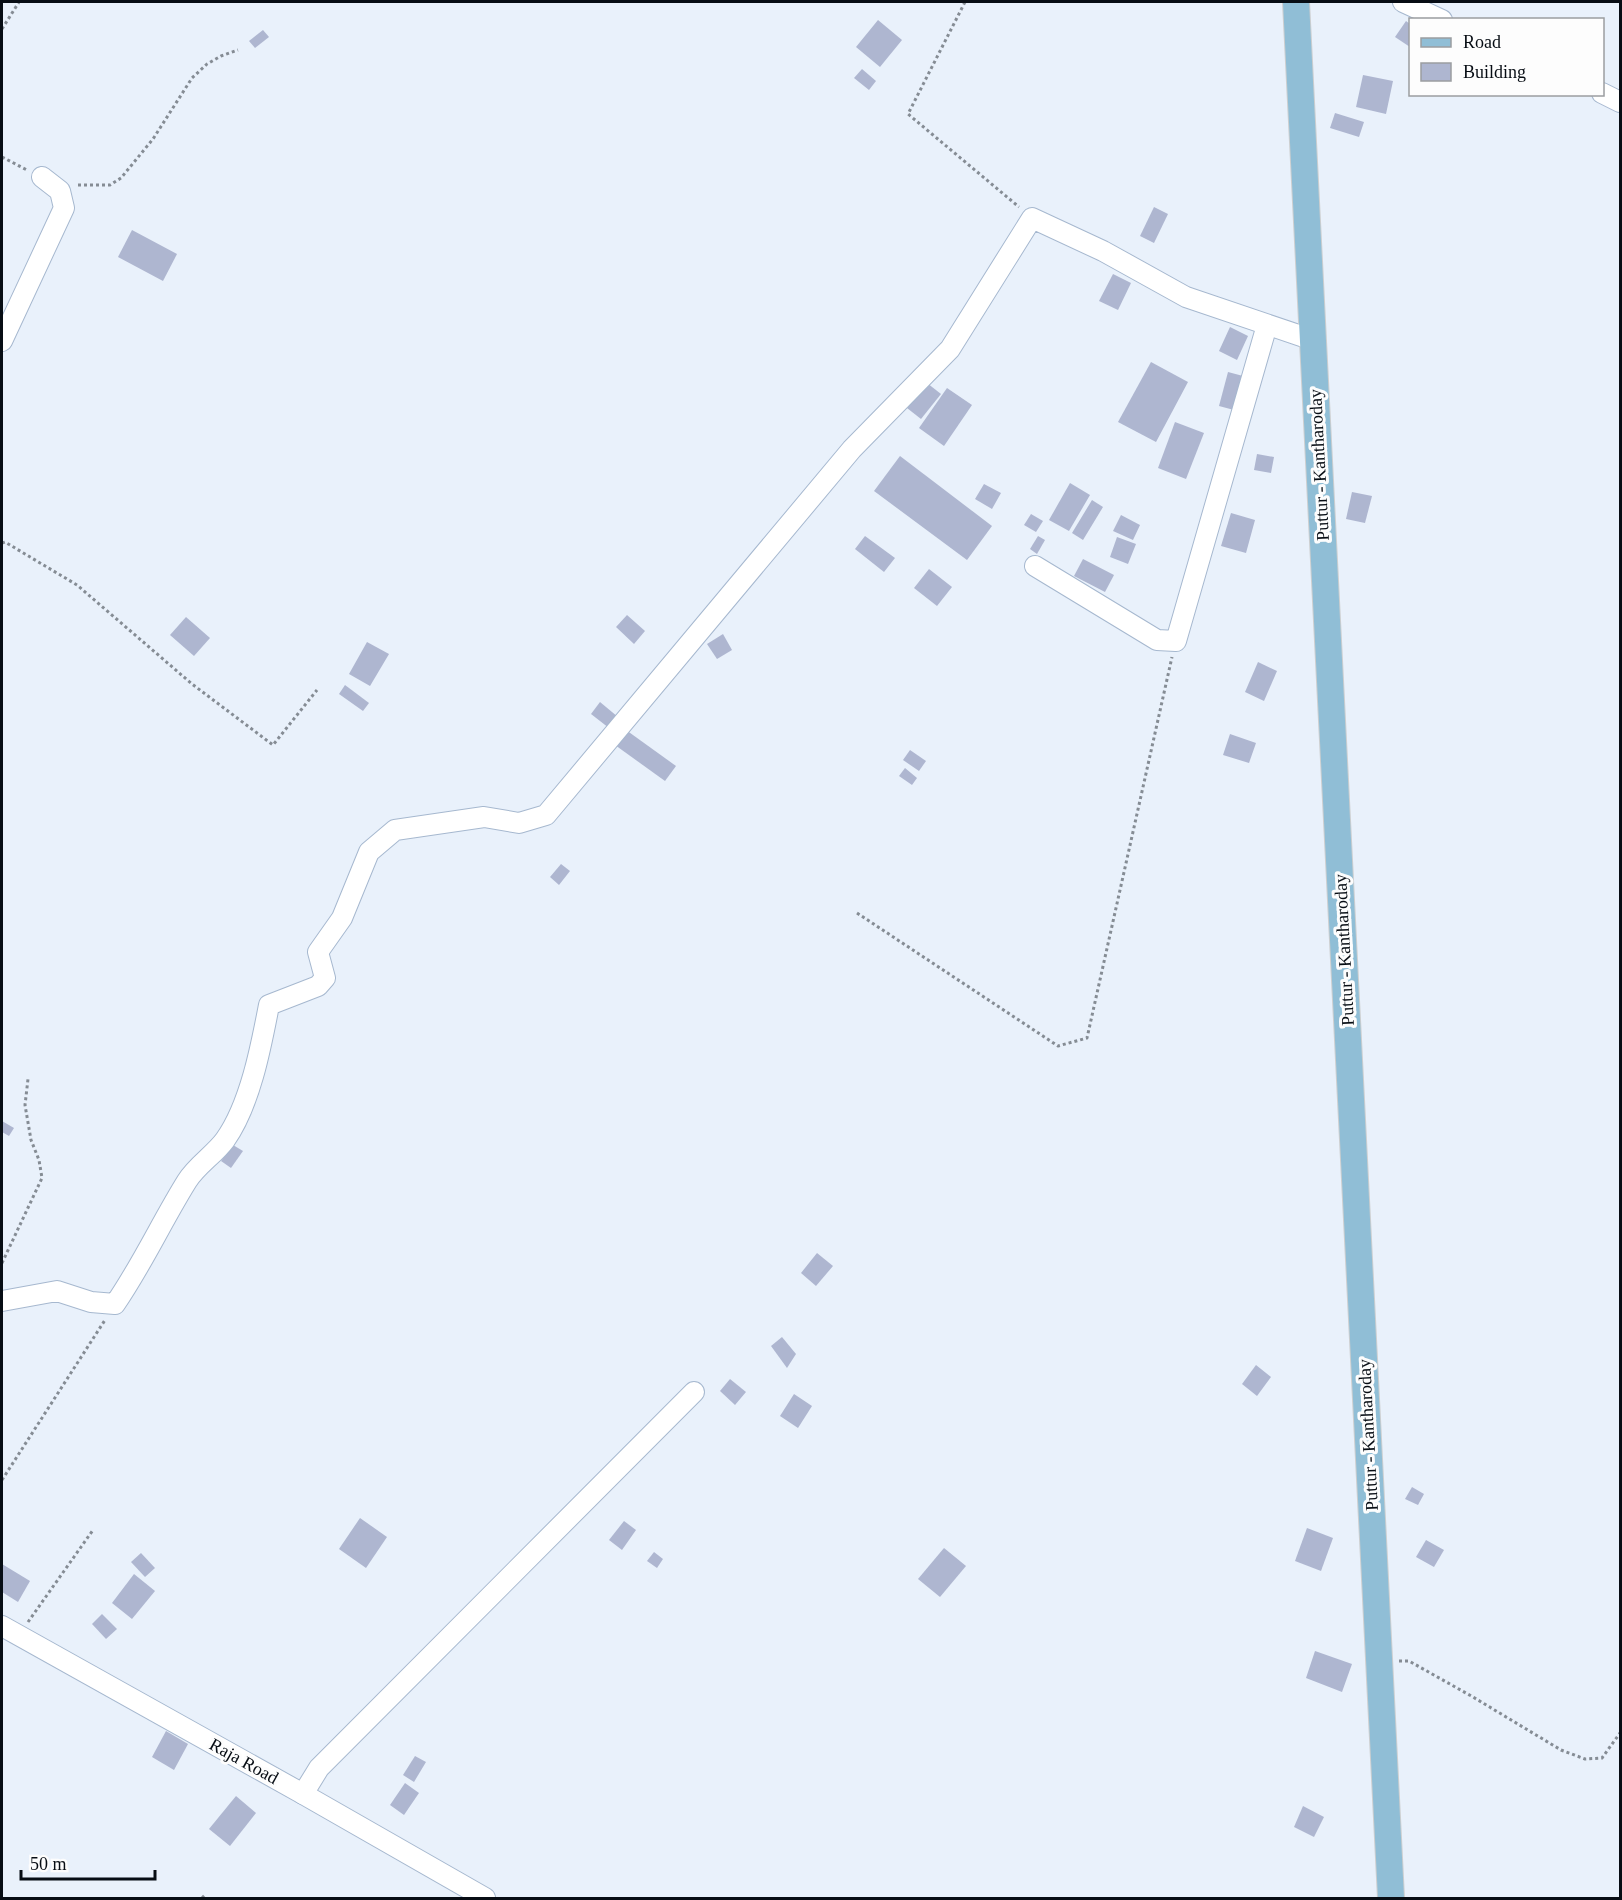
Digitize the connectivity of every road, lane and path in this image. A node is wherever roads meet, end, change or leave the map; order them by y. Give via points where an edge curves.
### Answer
1 (19, 2) edge
2 (965, 2) edge
3 (1296, 2) edge
4 (1403, 2) edge
5 (1438, 18) edge
6 (2, 29) edge
7 (238, 50) dead end
8 (1604, 94) edge
9 (1620, 102) edge
10 (2, 157) edge
11 (42, 177) joint
12 (62, 196) junction
13 (1032, 218) junction
14 (1267, 324) junction
15 (2, 340) edge
16 (1313, 340) junction
17 (2, 543) edge
18 (1035, 566) dead end
19 (1176, 641) junction
20 (317, 690) dead end
21 (858, 913) dead end
22 (28, 1079) dead end
23 (2, 1263) edge
24 (2, 1301) edge
25 (115, 1304) junction
26 (694, 1392) dead end
27 (2, 1480) edge
28 (93, 1530) dead end
29 (10, 1631) edge
30 (1379, 1662) junction
31 (1620, 1733) edge
32 (303, 1794) junction
33 (485, 1899) edge
34 (1391, 1899) edge

1 - 6 path
2 - 13 path via 908,114
3 - 16 main road, Puttur - Kantharoday
4 - 5 street
7 - 12 path via 207,64 192,78 153,139 121,178 110,185 76,185
8 - 9 street
10 - 11 path
11 - 12 street
12 - 15 street via 64,208
13 - 14 street via 1103,251 1186,297
13 - 25 street via 950,349 852,449 546,815 519,823 484,817 395,830 369,852 342,918 318,952 325,978 318,986 269,1005 257,1064 234,1125 224,1142 188,1178
14 - 16 street
14 - 19 street
16 - 30 main road, Puttur - Kantharoday
17 - 20 path via 77,585 192,684 273,745
18 - 19 street via 1157,640
19 - 21 path via 1087,1038 1058,1046
22 - 23 path via 25,1105 30,1140 42,1178
24 - 25 street via 57,1291 91,1302
25 - 27 path
26 - 32 street via 319,1768
28 - 29 path
29 - 32 street, Raja Road
30 - 31 path via 1409,1661 1561,1750 1585,1760 1602,1758
30 - 34 main road, Puttur - Kantharoday
32 - 33 street, Raja Road

